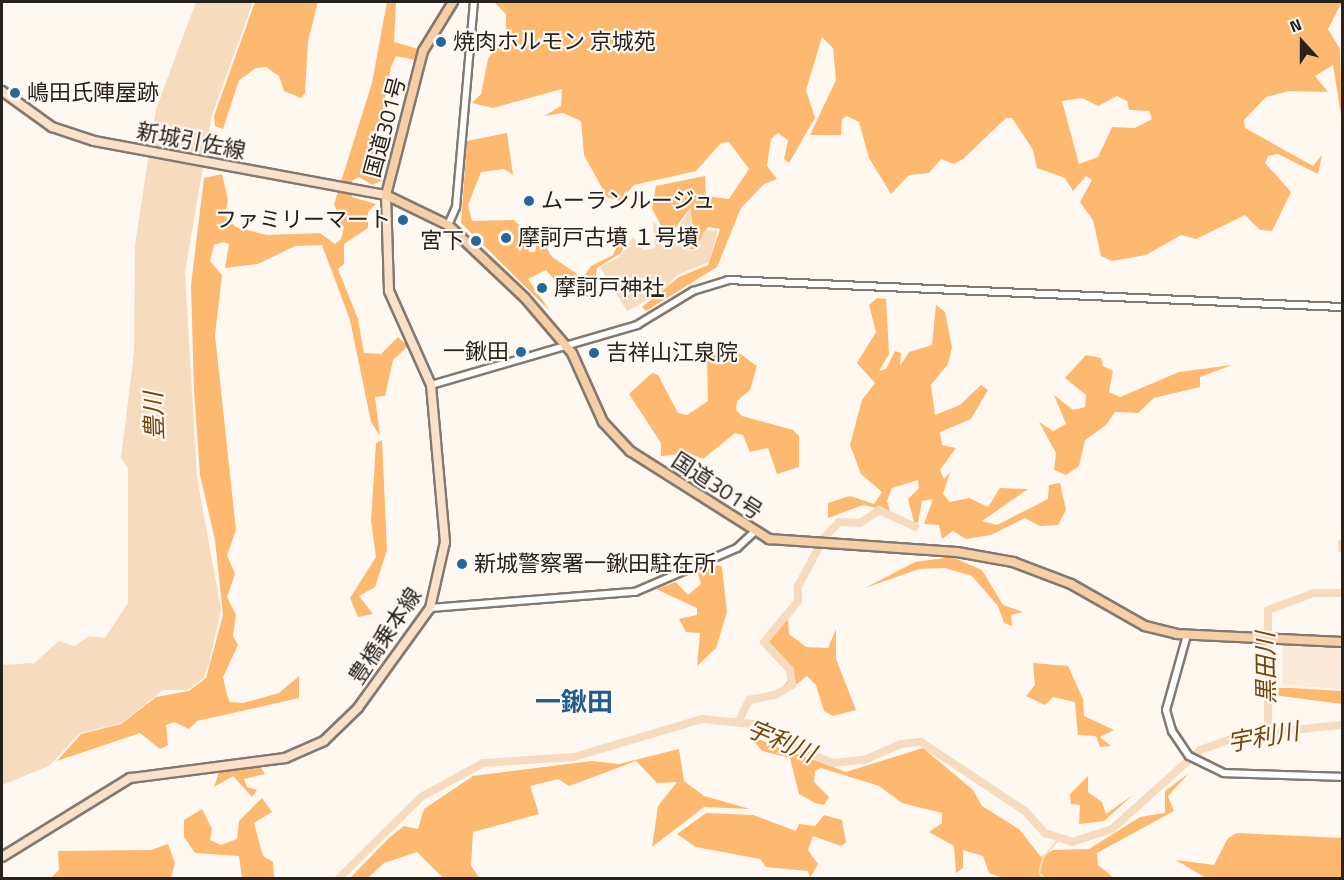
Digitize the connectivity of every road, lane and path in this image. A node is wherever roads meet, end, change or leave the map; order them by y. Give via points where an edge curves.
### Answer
1 (453, 2) edge
2 (474, 2) edge
3 (2, 91) edge
4 (386, 195) junction
5 (448, 225) junction
6 (1342, 307) edge
7 (566, 343) junction
8 (431, 385) junction
9 (753, 533) junction
10 (430, 608) junction
11 (1187, 635) junction
12 (1342, 642) edge
13 (1342, 777) edge
14 (2, 857) edge

1 - 4 highway, 国道301号 via 423,51
2 - 5 street via 456,207
3 - 4 main road, 新城引佐線 via 52,127 133,148
4 - 5 highway, 国道301号
4 - 8 main road, 豊橋乗本線 via 389,291
5 - 7 highway, 国道301号
6 - 7 street via 742,279 705,286 637,325
7 - 8 street
7 - 9 highway, 国道301号 via 616,439
8 - 10 main road, 豊橋乗本線 via 445,542
9 - 10 street via 737,548 635,592
9 - 11 highway, 国道301号 via 778,540 957,552 1004,560 1071,584 1145,626
10 - 14 main road, 豊橋乗本線 via 358,708 324,741 285,758 130,778
11 - 12 highway, 国道301号
11 - 13 street via 1167,698 1168,720 1182,749 1200,764 1224,773

